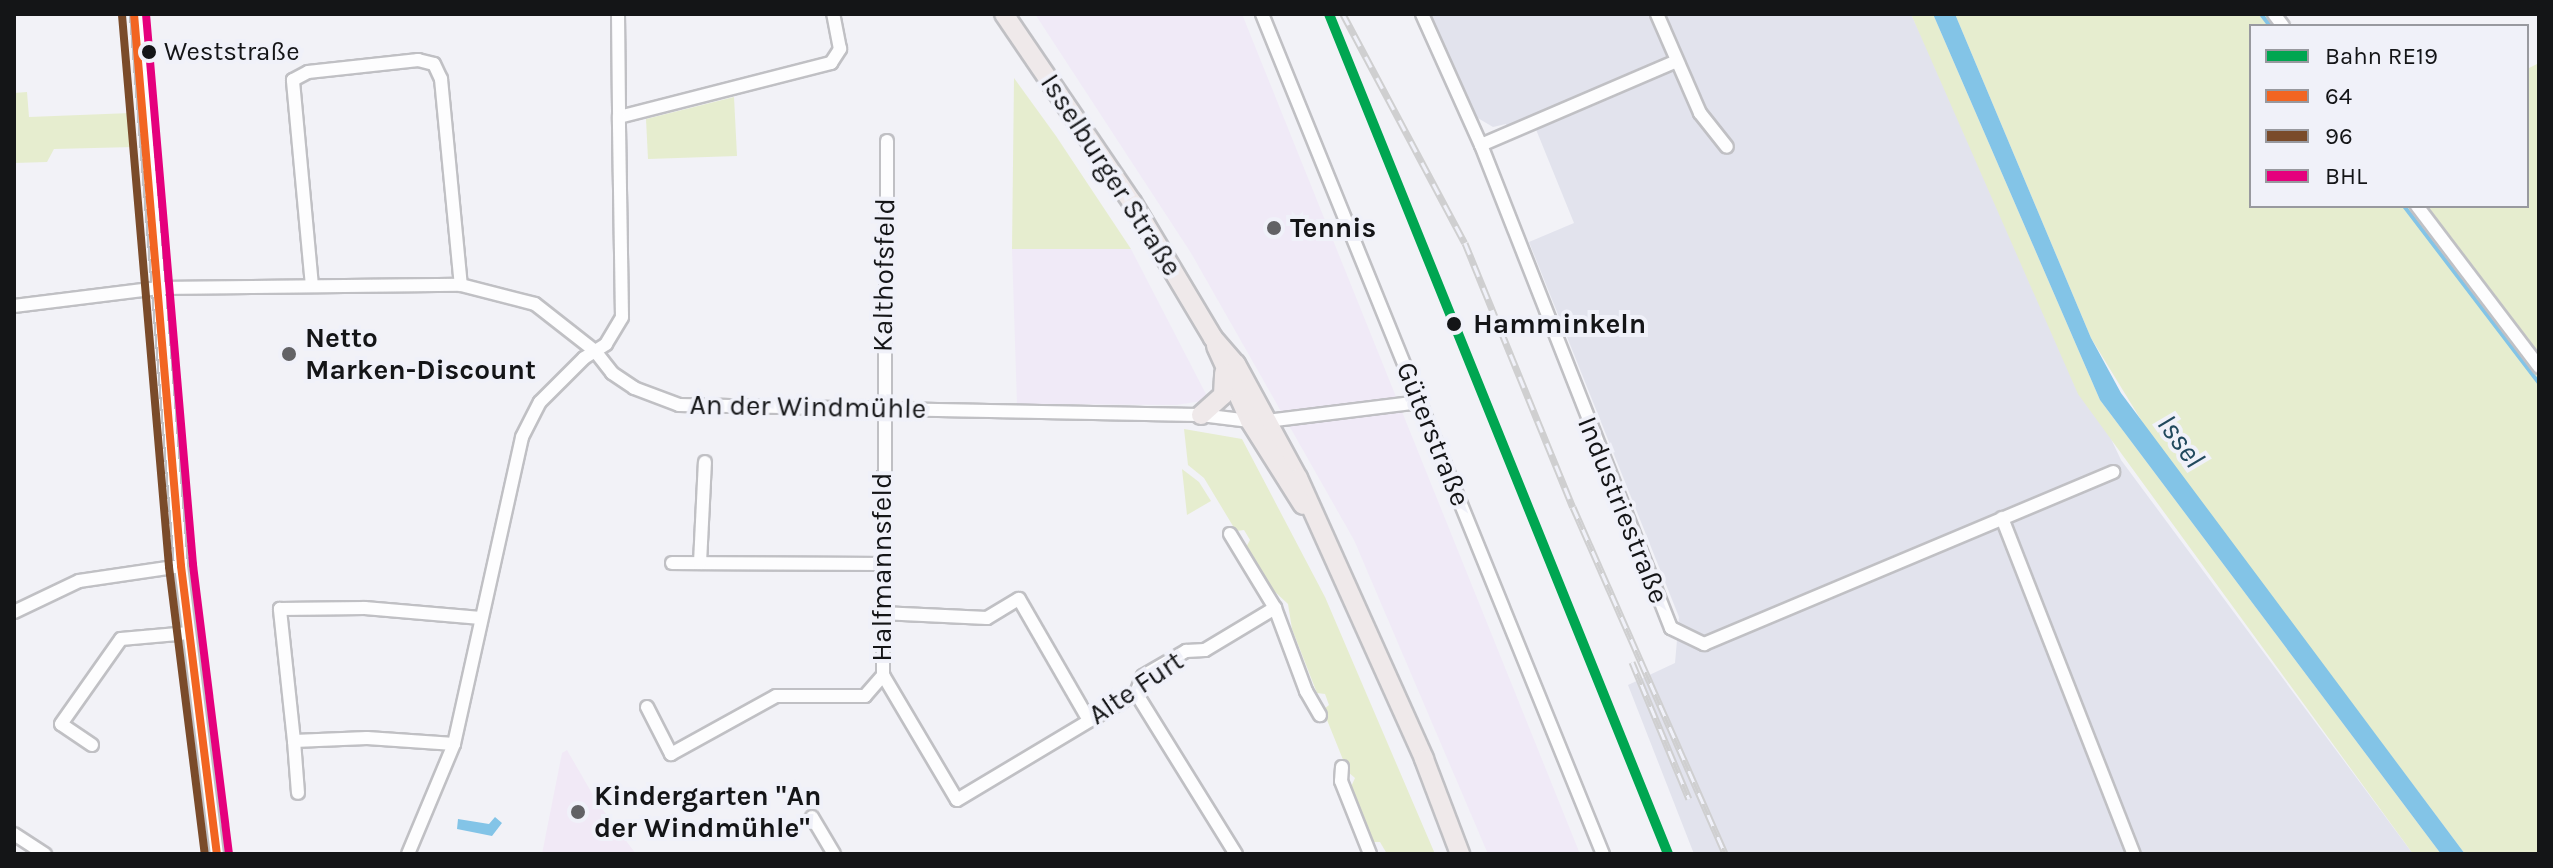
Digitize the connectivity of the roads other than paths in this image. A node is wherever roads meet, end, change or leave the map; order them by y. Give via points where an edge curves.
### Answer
1 (618, 14) edge
2 (833, 14) edge
3 (1004, 14) edge
4 (1262, 14) edge
5 (1422, 14) edge
6 (1657, 14) edge
7 (136, 18) edge
8 (1677, 61) junction
9 (619, 117) junction
10 (887, 141) dead end
11 (1481, 145) junction
12 (1727, 147) dead end
13 (2419, 208) edge
14 (461, 285) junction
15 (312, 286) junction
16 (159, 288) junction
17 (14, 306) edge
18 (1213, 338) junction
19 (595, 351) junction
20 (2539, 367) edge
21 (1223, 370) junction
22 (1420, 402) junction
23 (882, 409) junction
24 (1201, 415) junction
25 (1258, 421) junction
26 (705, 462) dead end
27 (2113, 472) dead end
28 (2002, 518) junction
29 (1230, 534) dead end
30 (672, 563) dead end
31 (700, 563) junction
32 (880, 564) junction
33 (181, 566) junction
34 (1275, 608) junction
35 (14, 612) edge
36 (881, 613) junction
37 (481, 618) junction
38 (189, 633) junction
39 (883, 675) junction
40 (1136, 693) junction
41 (647, 707) dead end
42 (1320, 715) dead end
43 (1089, 720) junction
44 (294, 741) junction
45 (454, 744) junction
46 (92, 745) dead end
47 (1342, 767) dead end
48 (298, 793) dead end
49 (957, 800) joint
50 (812, 817) dead end
51 (14, 834) edge
52 (45, 854) edge
53 (217, 854) edge
54 (408, 854) edge
55 (834, 854) edge
56 (1236, 854) edge
57 (1370, 854) edge
58 (1460, 854) edge
59 (1603, 854) edge
60 (2134, 854) edge

1 - 9 street
2 - 9 street via 840,49 831,63
3 - 18 main road, Isselburger Straße via 1132,202
4 - 22 street, Güterstraße
5 - 11 street, Industriestraße
6 - 8 street
7 - 16 street
8 - 11 street
8 - 12 street via 1700,113
9 - 19 street via 625,293 615,331
10 - 23 street, Kalthofsfeld
11 - 28 street, Industriestraße via 1671,628 1704,644
13 - 20 street
14 - 15 street, An der Windmühle
14 - 15 street via 441,79 434,64 418,60 308,72 293,80
14 - 19 street, An der Windmühle via 535,304
15 - 16 street, An der Windmühle
16 - 17 street, An der Windmühle
16 - 33 street
18 - 21 main road, Isselburger Straße
18 - 25 main road, Isselburger Straße via 1236,364
19 - 23 street, An der Windmühle via 612,373 634,388 679,405
19 - 37 street via 540,402 522,437
21 - 24 main road via 1223,395
21 - 25 main road, Isselburger Straße
22 - 25 street, An der Windmühle
22 - 59 street, Güterstraße
23 - 24 street, An der Windmühle
23 - 32 street, Halfmannsfeld
24 - 25 street, An der Windmühle
25 - 58 main road, Isselburger Straße via 1298,478 1424,759
26 - 31 street
27 - 28 street, Industriestraße
28 - 60 street
29 - 34 street
30 - 31 street
31 - 32 street
32 - 36 street, Halfmannsfeld
33 - 35 street via 79,581
33 - 38 street
34 - 40 street, Alte Furt via 1205,650 1186,651 1143,676
34 - 42 street
36 - 39 street, Halfmannsfeld
36 - 43 street via 987,618 1019,599
37 - 44 street via 365,608 280,609
37 - 45 street
38 - 46 street via 121,639 61,724
38 - 53 street
39 - 41 street via 865,696 776,696 671,754
39 - 49 street, Halfmannsfeld
40 - 43 street, Alte Furt
40 - 56 street
43 - 49 street, Alte Furt
44 - 45 street via 367,738
44 - 48 street
45 - 54 street
47 - 57 street via 1341,781
50 - 55 street
51 - 52 street

